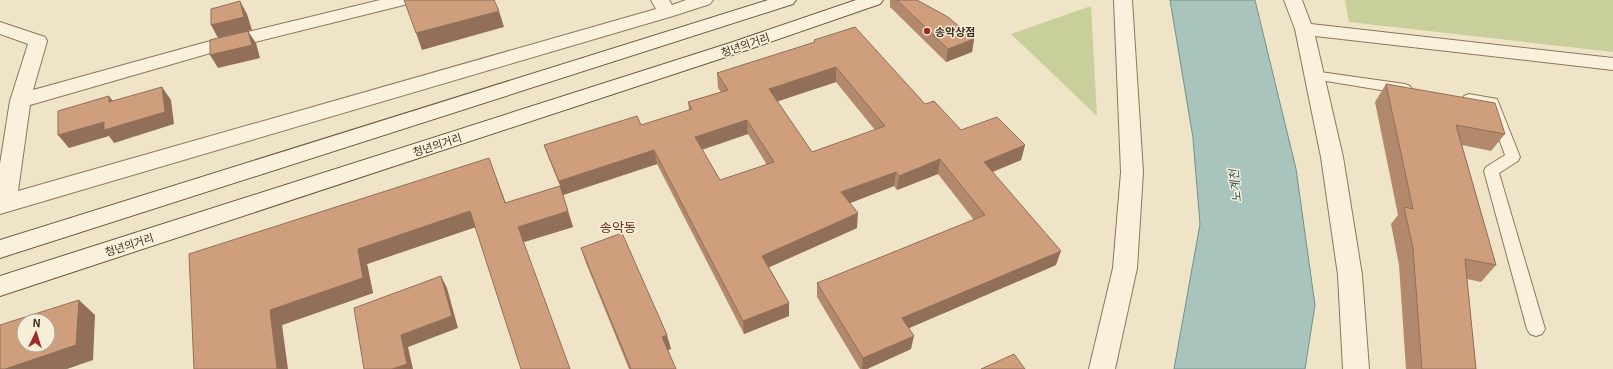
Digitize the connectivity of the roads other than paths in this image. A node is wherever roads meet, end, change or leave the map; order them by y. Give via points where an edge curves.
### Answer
1 (402, 0) edge
2 (704, 0) edge
3 (787, 0) edge
4 (874, 0) edge
5 (1123, 0) edge
6 (1293, 0) edge
7 (663, 6) edge
8 (0, 28) edge
9 (1304, 29) junction
10 (1613, 64) edge
11 (1313, 75) junction
12 (1422, 92) edge
13 (1453, 96) edge
14 (20, 101) junction
15 (2, 204) edge
16 (0, 249) edge
17 (0, 286) edge
18 (1536, 329) dead end
19 (1102, 369) edge
20 (1356, 369) edge

1 - 14 street via 203,49
2 - 7 street
3 - 16 street
4 - 17 street, 청년의거리 via 737,47
5 - 19 street via 1132,172 1124,268
6 - 9 street
7 - 15 street
8 - 14 street via 38,41
9 - 10 street
9 - 11 street
11 - 12 lane
11 - 20 street via 1332,157 1350,275
13 - 18 lane via 1492,102 1513,157 1491,171
14 - 15 street

